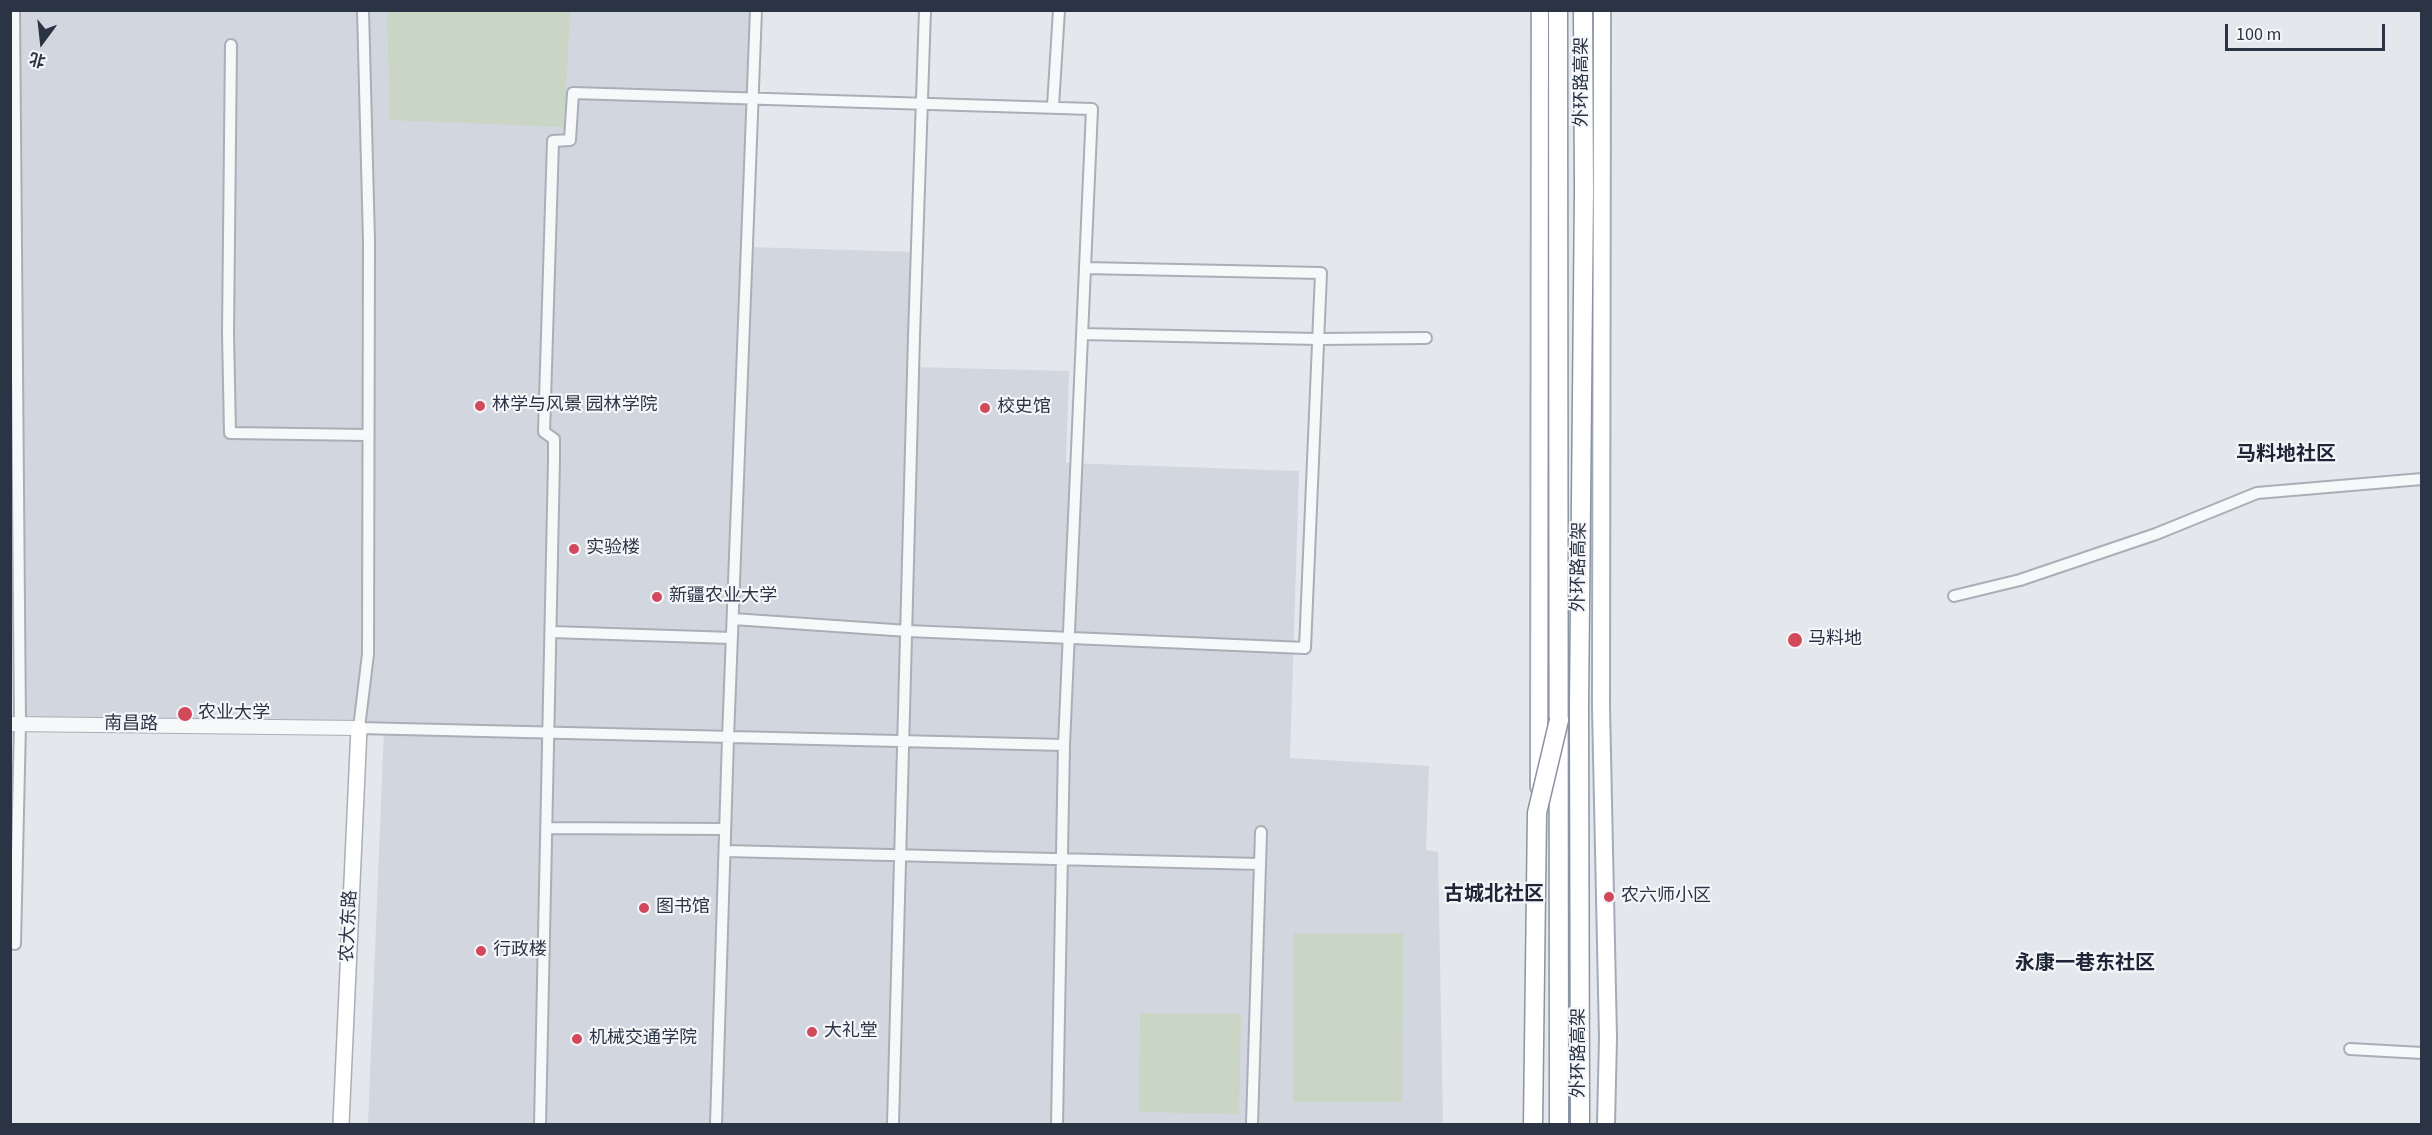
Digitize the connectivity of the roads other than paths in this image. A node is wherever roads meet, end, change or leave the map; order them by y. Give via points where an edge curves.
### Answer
1 (14, 10) edge
2 (363, 10) edge
3 (756, 10) edge
4 (926, 10) edge
5 (1059, 10) edge
6 (1540, 10) edge
7 (1557, 10) edge
8 (1583, 10) edge
9 (1602, 10) edge
10 (231, 45) dead end
11 (752, 97) junction
12 (922, 104) junction
13 (1053, 106) junction
14 (1085, 268) junction
15 (1082, 334) junction
16 (1426, 338) dead end
17 (1318, 339) junction
18 (368, 435) junction
19 (2421, 478) edge
20 (1954, 596) dead end
21 (733, 618) junction
22 (908, 631) junction
23 (552, 632) junction
24 (732, 638) junction
25 (1070, 638) junction
26 (1559, 720) junction
27 (15, 724) edge
28 (358, 728) junction
29 (550, 733) junction
30 (728, 738) junction
31 (904, 742) junction
32 (1064, 745) junction
33 (548, 828) junction
34 (725, 829) junction
35 (1261, 832) dead end
36 (724, 851) junction
37 (900, 855) junction
38 (1061, 859) junction
39 (1260, 864) junction
40 (15, 945) dead end
41 (2350, 1049) dead end
42 (2421, 1053) edge
43 (341, 1125) edge
44 (540, 1125) edge
45 (716, 1125) edge
46 (893, 1125) edge
47 (1057, 1125) edge
48 (1252, 1125) edge
49 (1533, 1125) edge
50 (1559, 1125) edge
51 (1580, 1125) edge
52 (1606, 1125) edge

1 - 27 street
2 - 18 street via 369,241
3 - 11 street
4 - 12 street
5 - 13 street
6 - 49 main road via 1540,723
7 - 26 highway, 外环路高架
8 - 51 highway, 外环路高架
9 - 52 main road via 1601,706 1608,1038
10 - 18 street via 230,433
11 - 12 street
11 - 21 street
11 - 23 street via 573,93 570,140 553,141 544,432 555,439
12 - 13 street
12 - 22 street
13 - 14 street via 1092,109
14 - 15 street
14 - 17 street via 1321,273
15 - 17 street
15 - 25 street
16 - 17 street
17 - 25 street via 1305,648
18 - 28 street via 368,654
19 - 20 street via 2257,493 2156,534 2043,573
21 - 22 street
21 - 24 street
22 - 25 street
22 - 31 street
23 - 24 street
23 - 29 street
24 - 30 street
25 - 32 street
26 - 49 highway, bridge via 1537,813
26 - 50 highway, 外环路高架, bridge
27 - 28 street, 南昌路
27 - 40 street
28 - 29 street
28 - 43 main road, 农大东路
29 - 30 street
29 - 33 street
30 - 31 street
30 - 34 street
31 - 32 street
31 - 37 street
32 - 38 street
33 - 34 street
33 - 44 street
34 - 36 street
35 - 39 street
36 - 37 street
36 - 45 street
37 - 38 street
37 - 46 street
38 - 39 street
38 - 47 street
39 - 48 street
41 - 42 street

